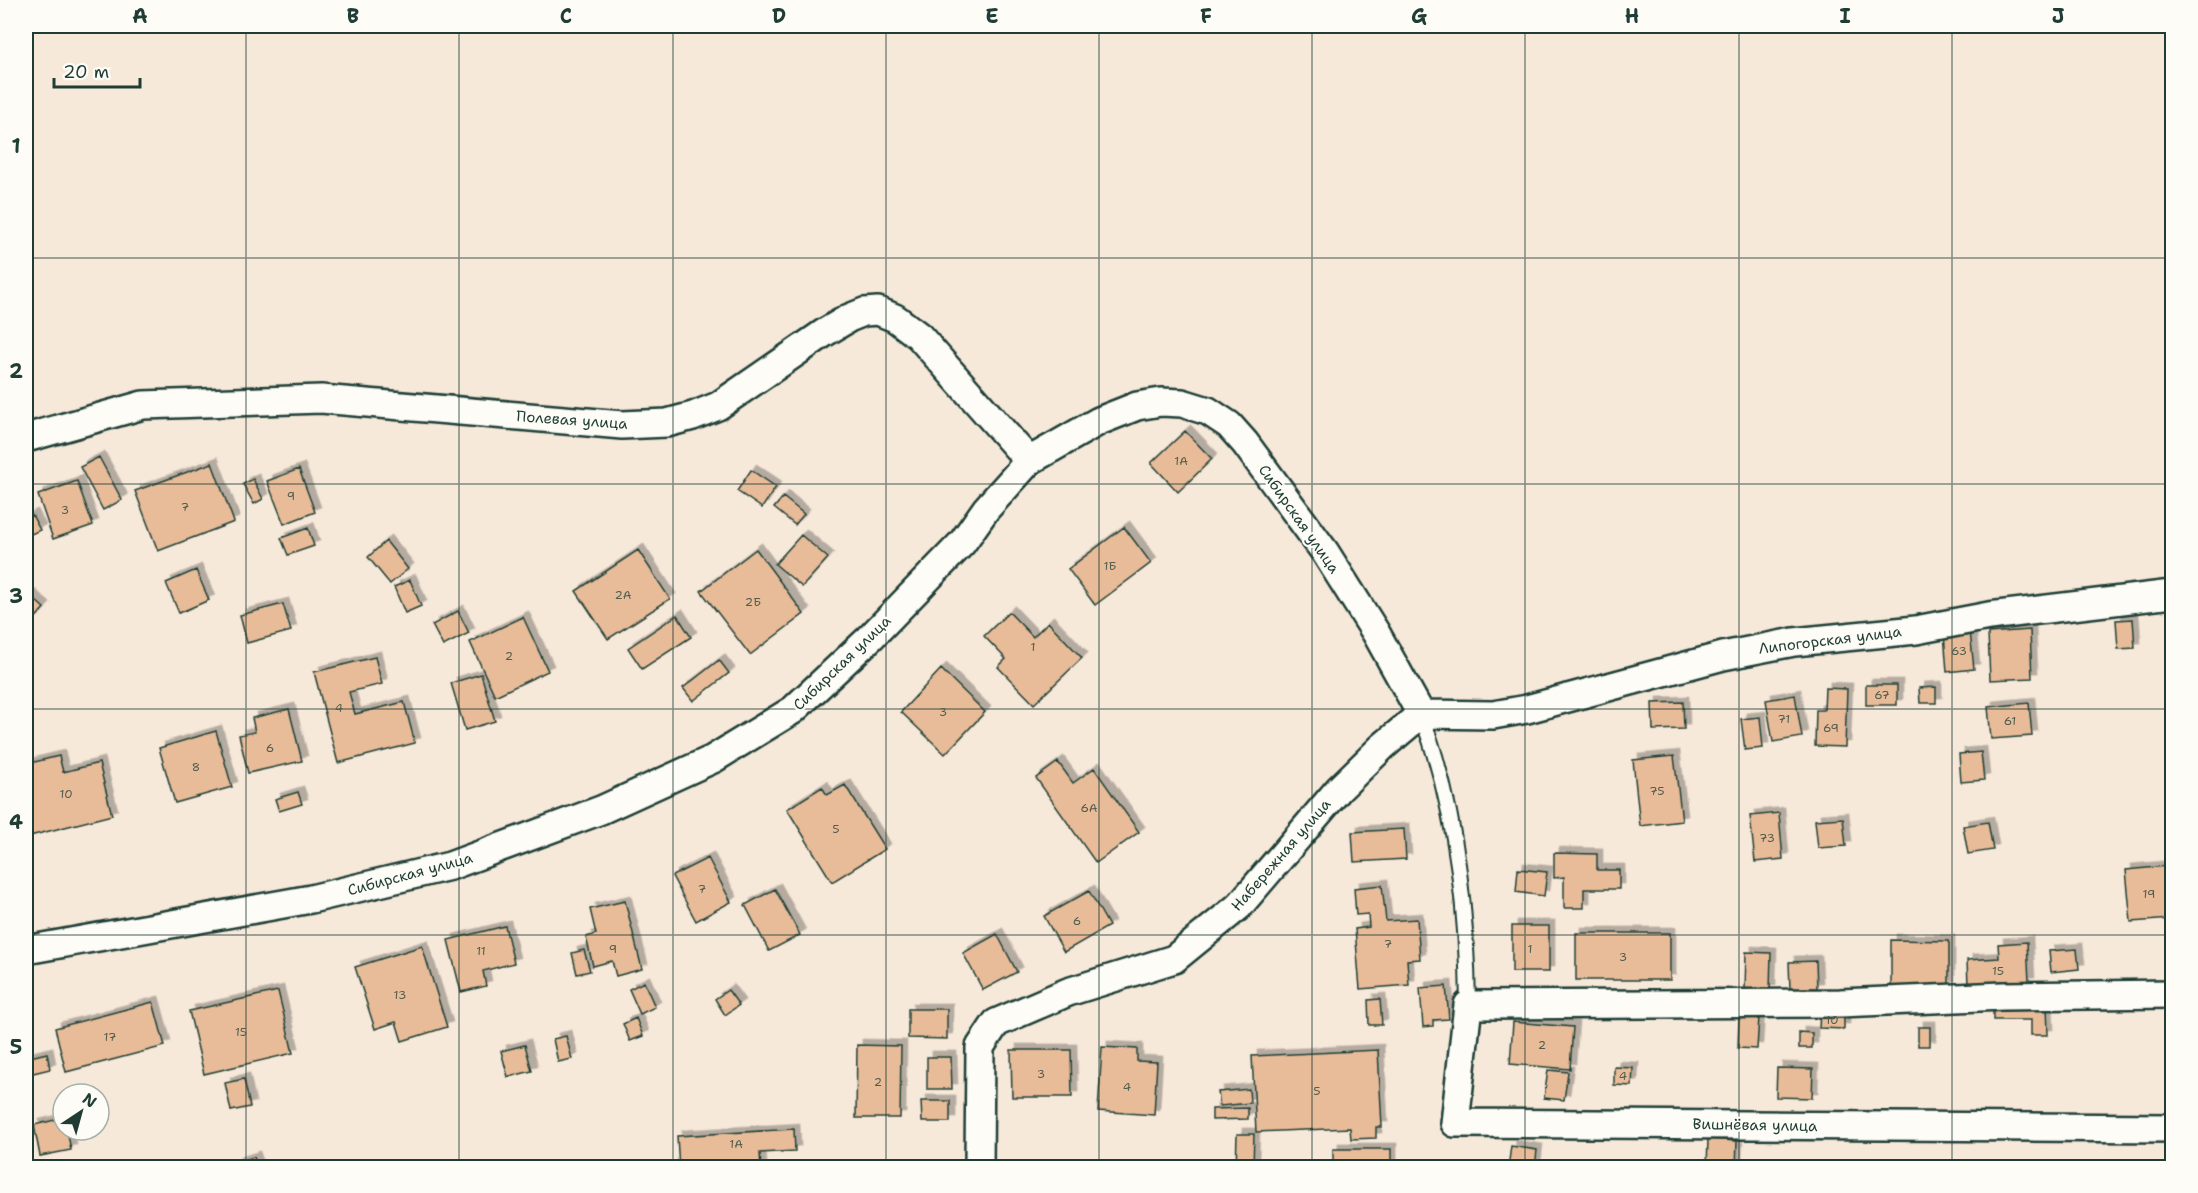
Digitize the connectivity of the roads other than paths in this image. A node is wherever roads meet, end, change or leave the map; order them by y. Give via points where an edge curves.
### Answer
1 (26, 438) edge
2 (1029, 461) junction
3 (2172, 594) edge
4 (1421, 714) junction
5 (26, 950) edge
6 (2172, 994) edge
7 (1468, 1005) junction
8 (2172, 1128) edge
9 (980, 1167) edge

1 - 2 street, Полевая улица via 143,405 321,399 622,425 667,423 718,406 849,318 878,311 896,318 919,336
2 - 4 street, Сибирская улица via 1100,421 1137,406 1182,403 1208,411 1229,425 1245,443 1325,552
2 - 5 street, Сибирская улица via 962,543 853,654 793,710 713,759 601,810 450,866 311,899
3 - 4 street, Липогорская улица via 1989,616 1916,630 1794,642 1723,656 1493,715
4 - 7 lane via 1436,752 1455,845 1468,951
4 - 9 street, Набережная улица via 1339,789 1239,906 1174,959 1068,992 996,1023 980,1047
6 - 7 street via 1840,1003
7 - 8 street, Вишнёвая улица via 1455,1123

